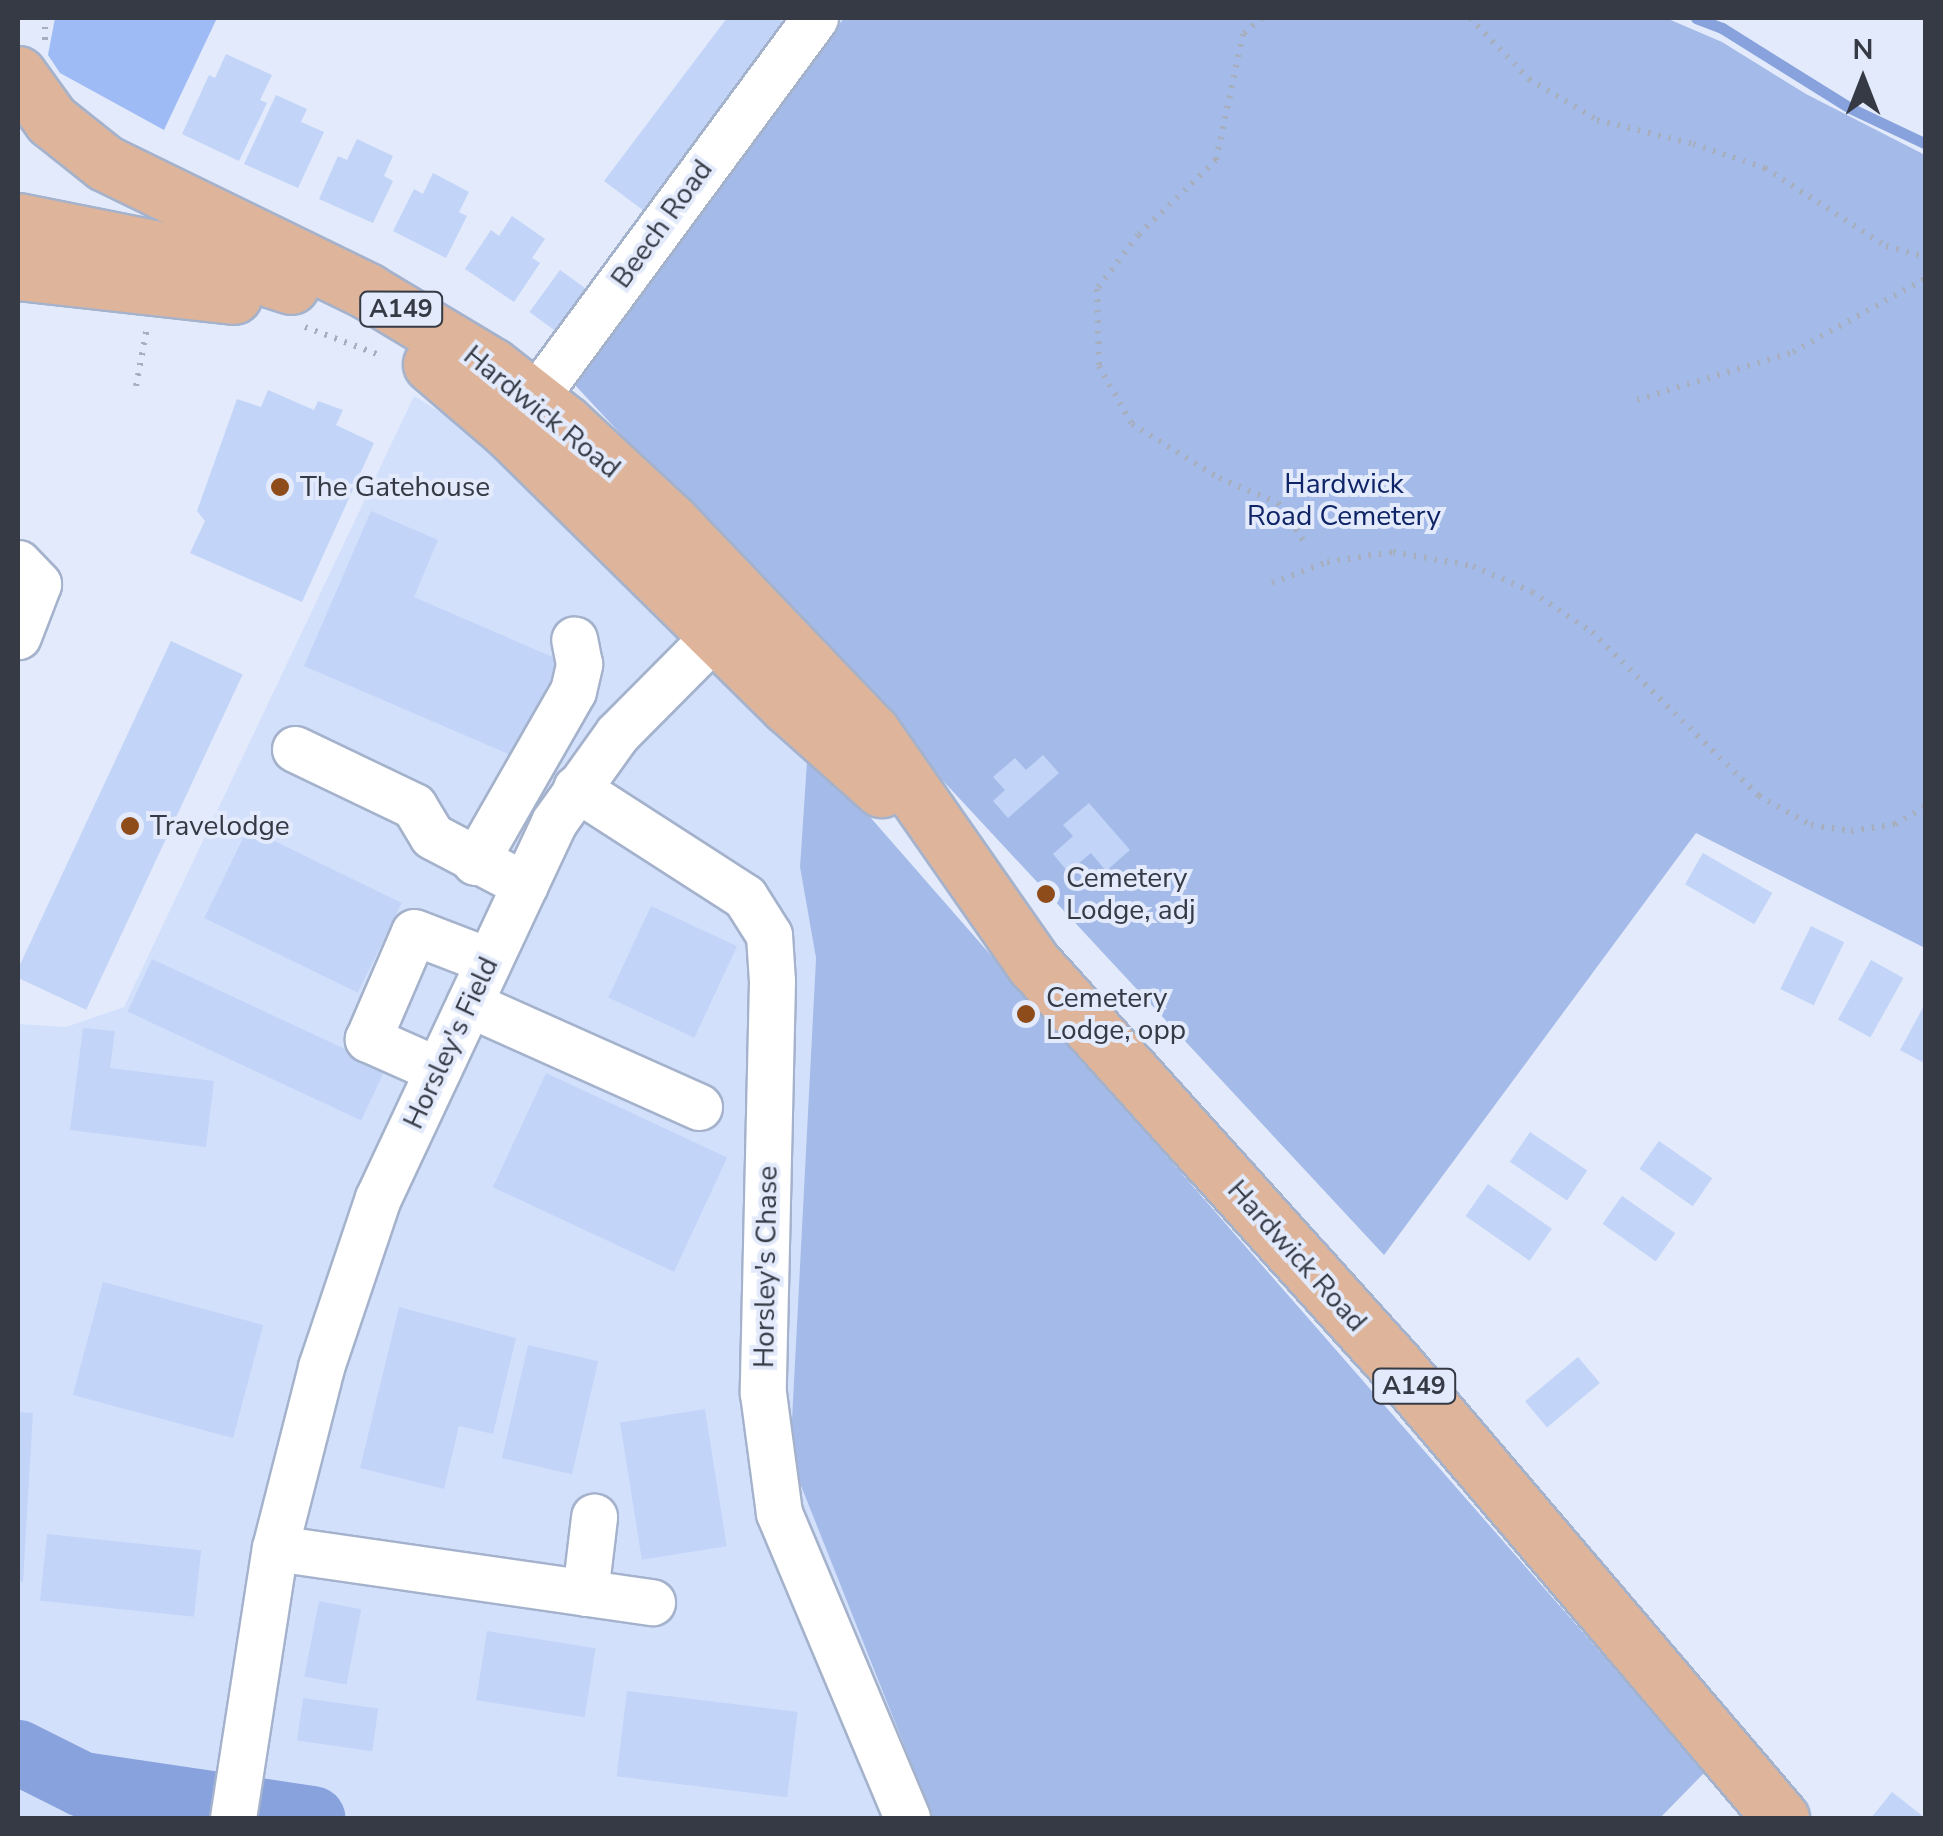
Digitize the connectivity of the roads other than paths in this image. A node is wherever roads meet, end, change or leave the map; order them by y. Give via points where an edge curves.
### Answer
1 (815, 18) edge
2 (18, 74) edge
3 (18, 221) edge
4 (18, 272) edge
5 (378, 339) junction
6 (522, 415) junction
7 (28, 574) edge
8 (732, 618) junction
9 (18, 636) edge
10 (574, 639) dead end
11 (295, 749) dead end
12 (576, 788) junction
13 (475, 862) junction
14 (525, 885) junction
15 (489, 961) junction
16 (469, 1004) junction
17 (438, 1070) junction
18 (699, 1107) dead end
19 (594, 1518) dead end
20 (275, 1548) junction
21 (585, 1593) junction
22 (652, 1602) dead end
23 (233, 1818) edge
24 (906, 1818) edge
25 (1781, 1818) edge

1 - 6 street, Beech Road
2 - 6 main road, Hardwick Road / A149 via 51,120 105,163 367,290 452,340
3 - 5 main road, Hardwick Road / A149 via 268,276
4 - 5 main road, Hardwick Road / A149 via 276,300
5 - 6 main road, Hardwick Road / A149
6 - 8 main road, Hardwick Road / A149 via 670,522
7 - 9 street
8 - 12 street, Horsley's Field via 617,734
8 - 25 main road, Hardwick Road / A149 via 872,732 1034,964 1398,1368
10 - 13 street via 580,664 573,691
11 - 13 street via 414,806 432,836
12 - 14 street, Horsley's Field
12 - 24 street, Horsley's Chase via 745,897 769,935 763,1394 778,1512
13 - 14 street
14 - 15 street, Horsley's Field
15 - 16 street, Horsley's Field
15 - 17 street via 414,932 368,1038
16 - 17 street, Horsley's Field
16 - 18 street
17 - 20 street, Horsley's Field via 378,1198 321,1367
19 - 21 street
20 - 21 street
20 - 23 street, Horsley's Field
21 - 22 street

